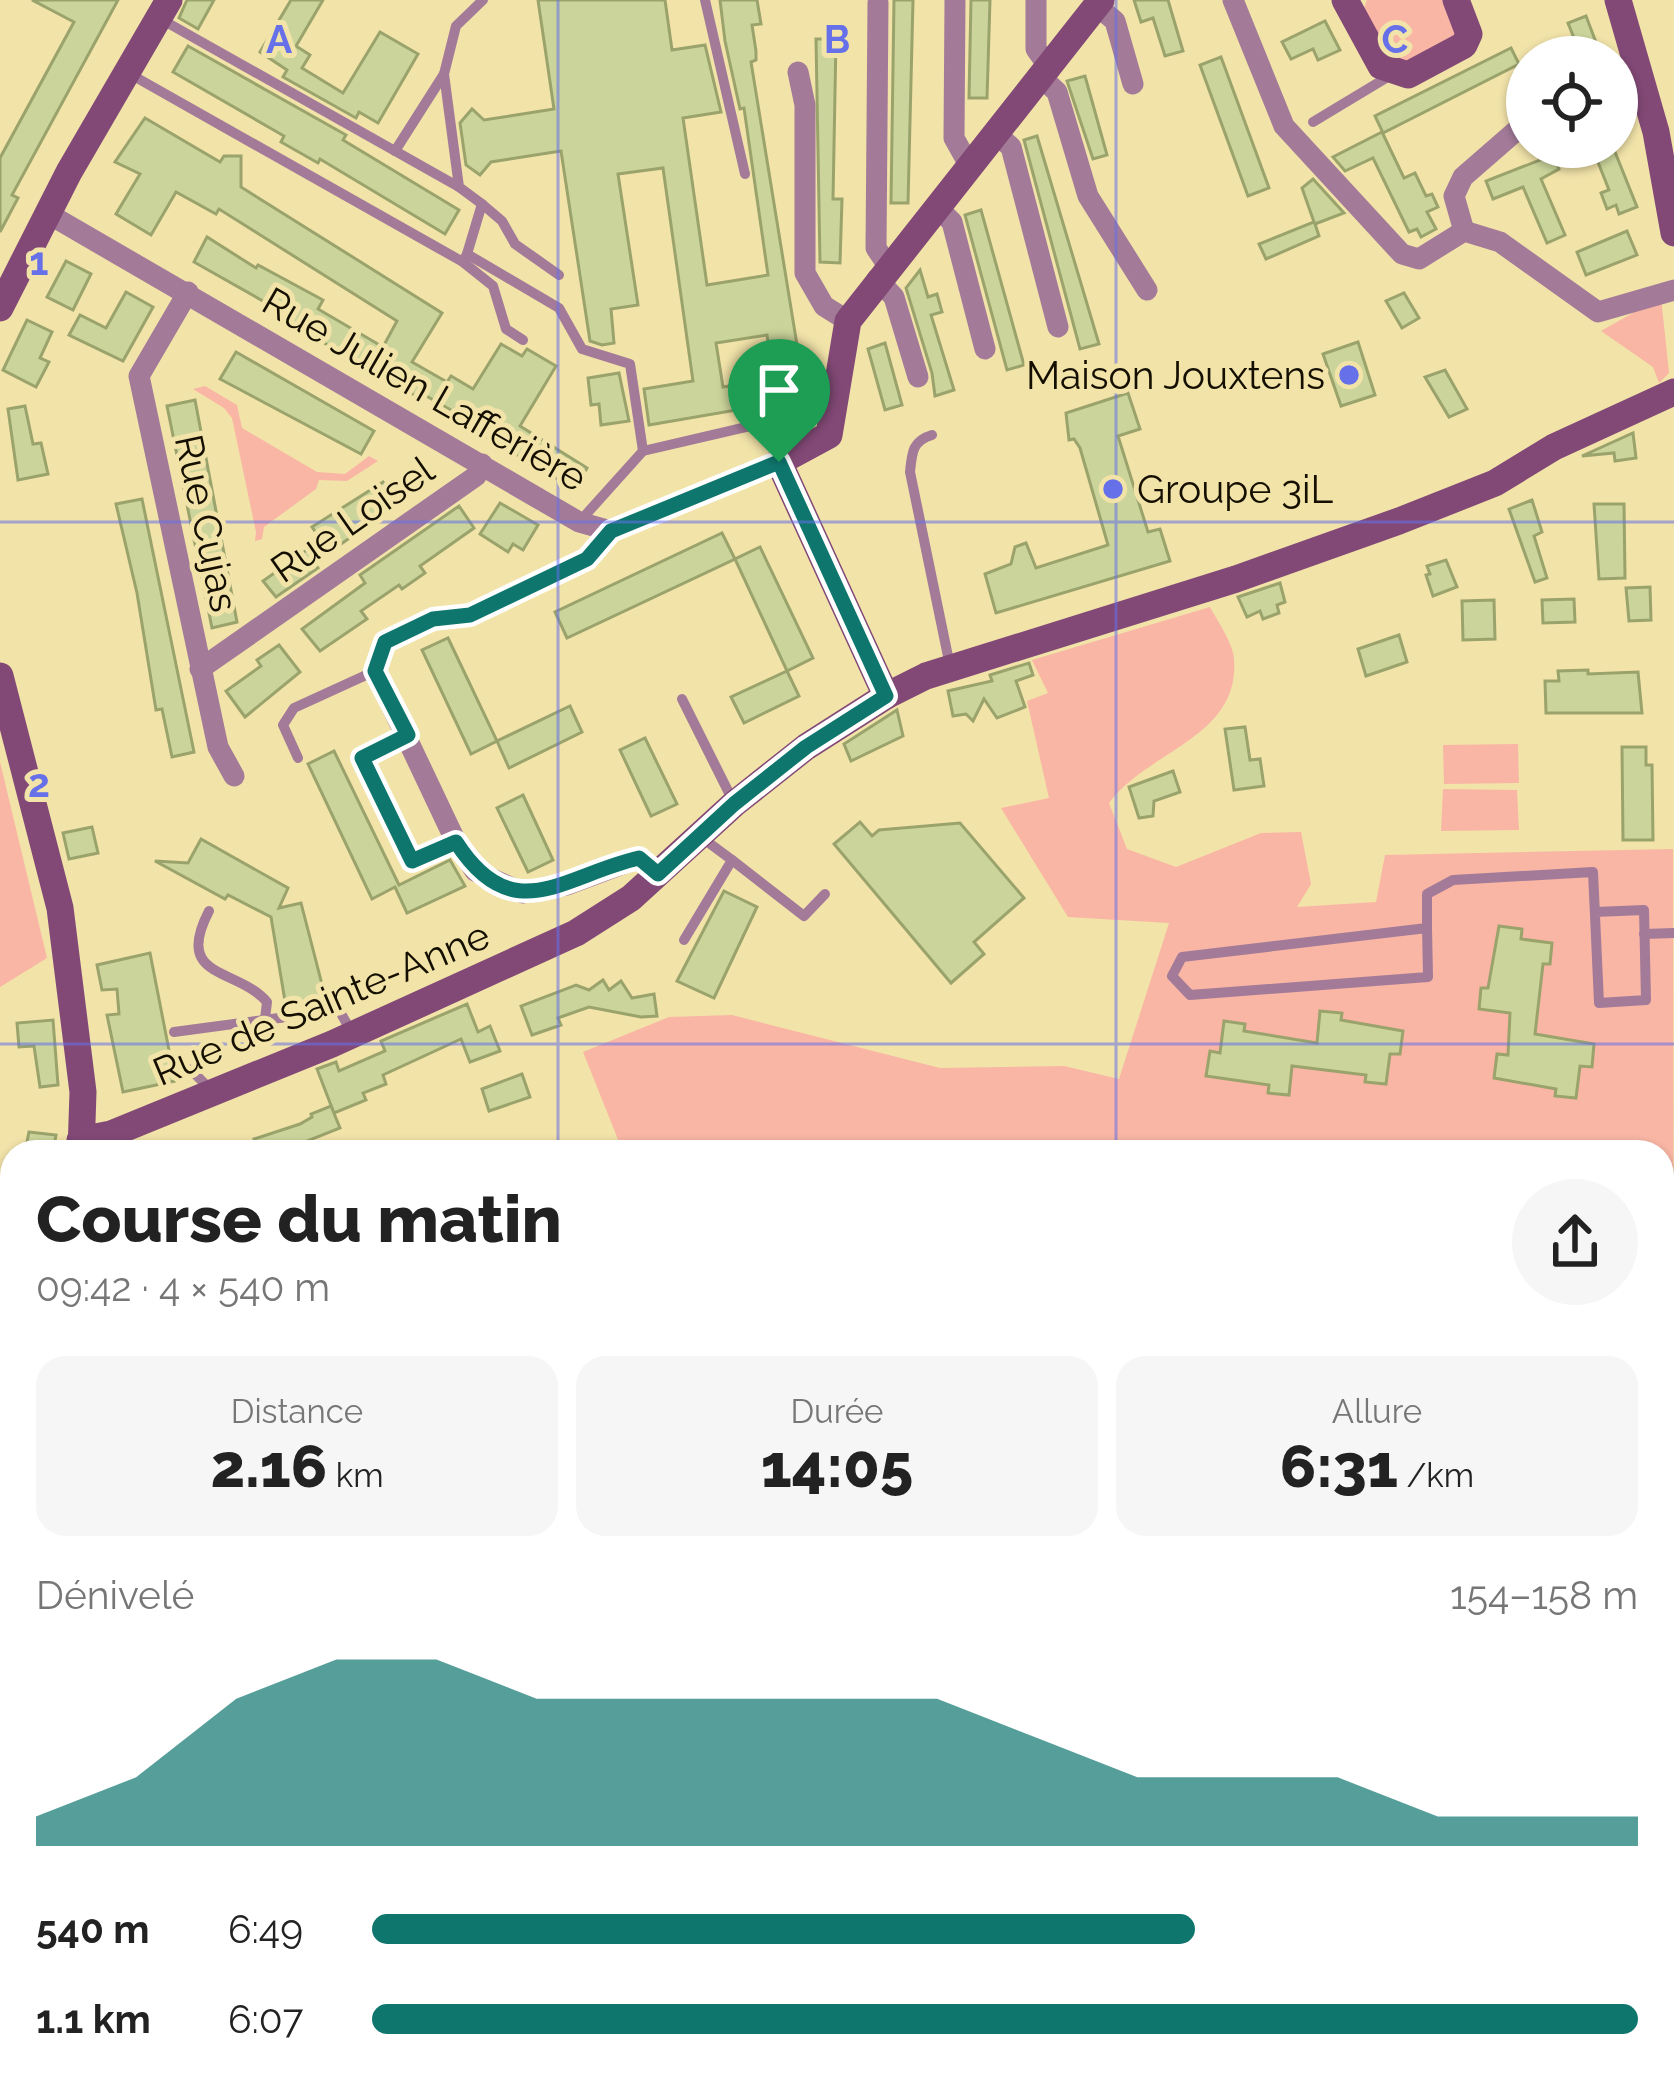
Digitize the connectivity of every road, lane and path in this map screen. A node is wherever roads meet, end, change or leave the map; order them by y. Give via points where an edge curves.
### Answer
1 (483, 0) edge
2 (705, 0) edge
3 (955, 0) edge
4 (1036, 0) edge
5 (1233, 0) edge
6 (1345, 0) edge
7 (1456, 0) edge
8 (1618, 0) edge
9 (878, 3) dead end
10 (1099, 3) edge
11 (164, 9) edge
12 (1044, 71) junction
13 (128, 72) junction
14 (798, 72) dead end
15 (1394, 73) junction
16 (444, 74) junction
17 (1132, 84) dead end
18 (1313, 122) dead end
19 (995, 133) junction
20 (1506, 140) edge
21 (394, 151) junction
22 (969, 165) junction
23 (746, 173) dead end
24 (459, 187) junction
25 (482, 204) junction
26 (936, 206) junction
27 (47, 213) junction
28 (1464, 231) junction
29 (1674, 233) edge
30 (465, 258) junction
31 (883, 272) junction
32 (559, 275) dead end
33 (1147, 290) dead end
34 (1674, 290) edge
35 (188, 292) junction
36 (0, 308) edge
37 (848, 321) junction
38 (1058, 327) dead end
39 (523, 340) dead end
40 (985, 350) dead end
41 (918, 376) dead end
42 (1674, 392) edge
43 (763, 423) dead end
44 (932, 435) dead end
45 (643, 452) junction
46 (779, 462) junction
47 (482, 464) junction
48 (579, 522) junction
49 (611, 531) junction
50 (950, 666) junction
51 (200, 669) junction
52 (375, 671) junction
53 (0, 676) edge
54 (886, 696) junction
55 (682, 699) dead end
56 (408, 735) junction
57 (298, 758) dead end
58 (234, 776) dead end
59 (734, 804) junction
60 (701, 837) junction
61 (456, 842) junction
62 (732, 860) junction
63 (658, 874) junction
64 (825, 895) dead end
65 (209, 911) dead end
66 (1595, 912) junction
67 (1427, 928) junction
68 (1645, 934) junction
69 (1674, 934) edge
70 (684, 940) dead end
71 (265, 1019) junction
72 (174, 1032) dead end
73 (353, 1034) junction
74 (182, 1068) dead end
75 (214, 1093) junction
76 (80, 1140) edge
77 (97, 1140) edge

1 - 16 lane via 455,26
2 - 23 lane
3 - 22 street via 954,139
4 - 12 street
5 - 28 street via 1284,126 1402,254 1420,259
6 - 15 street via 1381,66
7 - 15 street via 1469,34 1464,45 1408,75
8 - 29 street via 1656,132
9 - 31 street via 875,248
10 - 12 street
10 - 17 street via 1115,21
11 - 13 street
11 - 21 lane
12 - 19 street
12 - 33 street via 1088,196
13 - 27 street
13 - 30 lane
14 - 37 street via 805,273 824,306
15 - 18 lane
16 - 21 lane
16 - 24 lane
19 - 22 street
19 - 38 street via 1011,147
20 - 28 street via 1463,177 1454,196
21 - 24 lane
22 - 26 street
24 - 25 lane
25 - 30 lane
25 - 32 lane via 515,244
26 - 31 street
26 - 40 street via 952,222
27 - 35 street, Rue Julien Lafferière
27 - 36 street
28 - 34 street via 1500,242 1598,312
30 - 39 lane via 493,286 506,329
30 - 45 lane via 560,308 582,349 629,364
31 - 37 street
31 - 41 street
35 - 47 street, Rue Julien Lafferière
35 - 51 street, Rue Cujas via 139,376
37 - 46 street via 829,435
42 - 50 street, Rue de Sainte-Anne via 1495,483 1399,521
43 - 45 lane
44 - 50 lane via 912,449 910,472
45 - 48 lane
46 - 49 street, Rue Julien Lafferière
46 - 54 street
47 - 48 street, Rue Julien Lafferière
47 - 51 street, Rue Loisel via 476,476
48 - 49 street, Rue Julien Lafferière
49 - 52 street via 587,559 470,615 433,619 385,642
50 - 54 street, Rue de Sainte-Anne
51 - 58 street, Rue Cujas via 218,747
52 - 56 street
52 - 57 lane via 294,708 283,725
53 - 76 street via 60,908 83,1092
54 - 59 street, Rue de Sainte-Anne
55 - 59 lane
56 - 61 street
56 - 61 lane via 362,758 412,861
59 - 60 street, Rue de Sainte-Anne
60 - 62 lane
60 - 63 street, Rue de Sainte-Anne
61 - 63 street via 475,871 523,893 639,858
62 - 64 lane via 804,916
62 - 70 lane
63 - 73 street, Rue de Sainte-Anne via 576,933
65 - 71 lane via 198,941 202,960 257,991 267,1002
66 - 67 lane via 1593,872 1453,880 1427,894
66 - 68 lane via 1644,910
66 - 68 lane via 1599,1003 1646,1000
67 - 67 lane via 1428,977 1190,995 1172,976 1182,957
68 - 69 lane
71 - 72 lane
71 - 73 lane via 338,1010
73 - 75 street, Rue de Sainte-Anne
74 - 75 lane
75 - 77 street, Rue de Sainte-Anne

